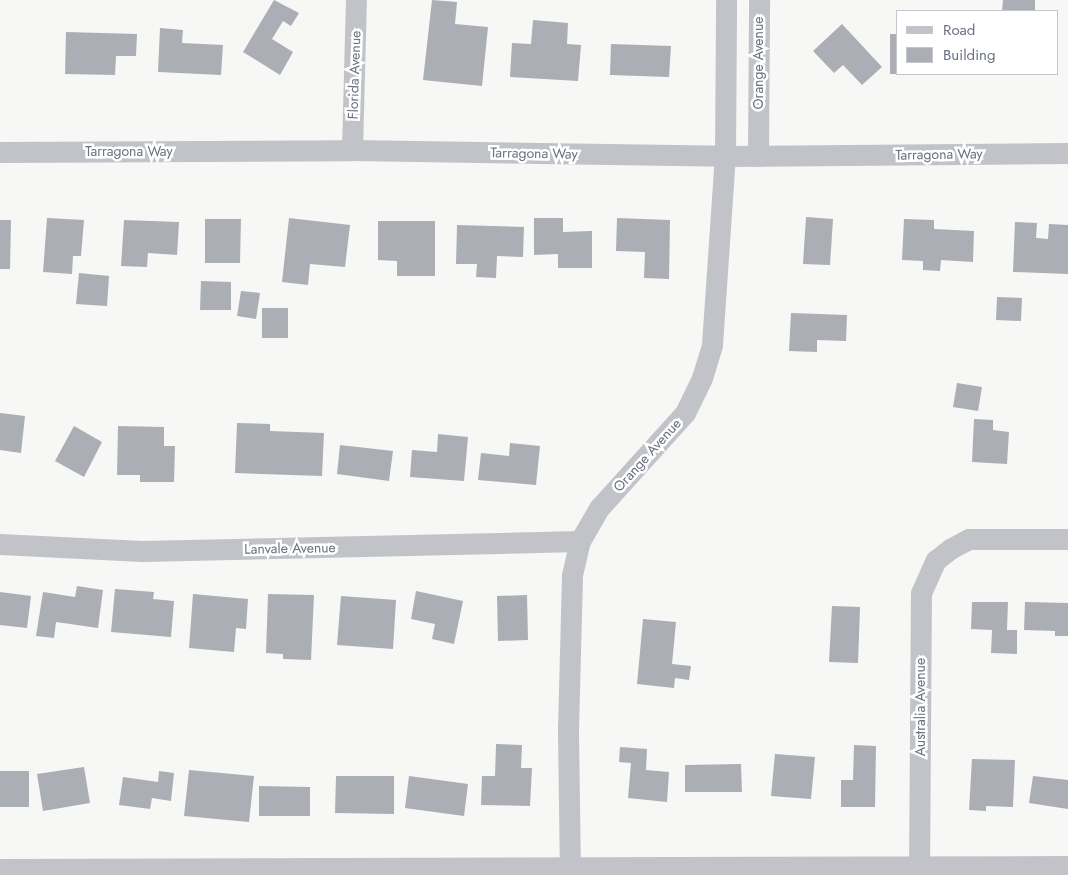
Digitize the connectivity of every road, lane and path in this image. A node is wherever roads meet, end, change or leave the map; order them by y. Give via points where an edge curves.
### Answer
1 (356, 0) edge
2 (726, 0) edge
3 (759, 0) edge
4 (352, 150) junction
5 (0, 152) edge
6 (1068, 153) edge
7 (726, 156) junction
8 (758, 156) junction
9 (1068, 539) edge
10 (580, 542) junction
11 (0, 544) edge
12 (1068, 866) edge
13 (0, 869) edge
14 (570, 871) edge
15 (919, 871) edge
16 (181, 872) edge

1 - 4 street, Florida Avenue
2 - 7 street, Orange Avenue
3 - 8 street, Orange Avenue
4 - 5 street, Tarragona Way
4 - 7 street, Tarragona Way
6 - 8 street, Tarragona Way
7 - 8 street, Tarragona Way
7 - 10 street, Orange Avenue via 713,336 702,378 685,413 600,507
9 - 15 street, Australia Avenue via 969,539 950,548 936,560 921,593
10 - 11 street, Lanvale Avenue via 142,551
10 - 14 street, Orange Avenue via 572,575 569,637
12 - 15 street
13 - 16 street
14 - 15 street
14 - 16 street

